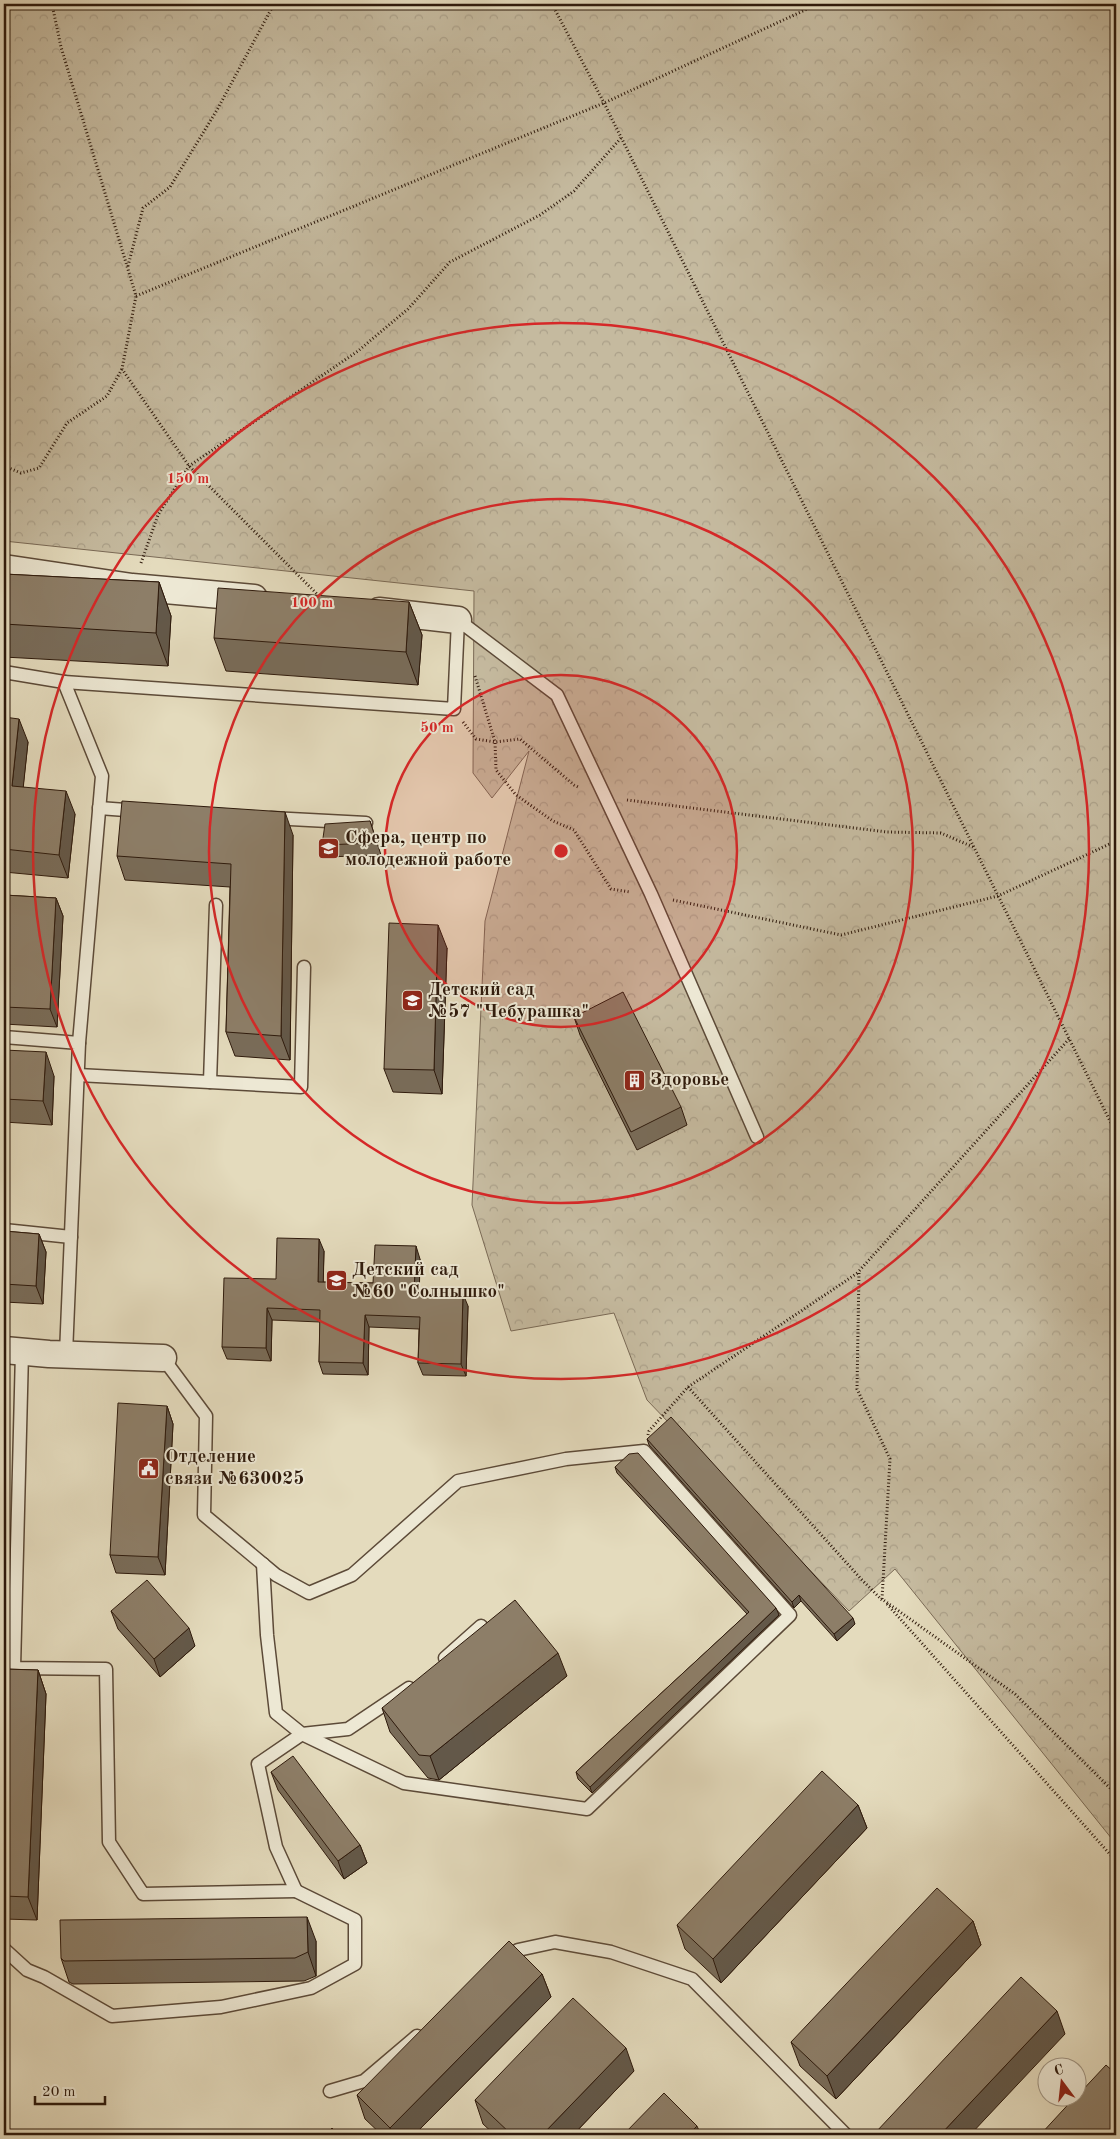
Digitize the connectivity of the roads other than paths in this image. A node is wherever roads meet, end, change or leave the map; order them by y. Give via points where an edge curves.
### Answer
1 (4, 568) edge
2 (279, 600) edge
3 (356, 608) edge
4 (458, 620) junction
5 (4, 672) edge
6 (64, 682) junction
7 (99, 808) junction
8 (148, 811) edge
9 (254, 817) edge
10 (370, 823) edge
11 (216, 905) dead end
12 (304, 967) dead end
13 (4, 1037) edge
14 (79, 1043) junction
15 (78, 1075) junction
16 (210, 1082) junction
17 (757, 1137) dead end
18 (4, 1230) edge
19 (71, 1237) junction
20 (13, 1351) edge
21 (66, 1354) junction
22 (163, 1358) joint
23 (263, 1564) junction
24 (481, 1626) edge
25 (437, 1665) edge
26 (9, 1667) edge
27 (422, 1678) edge
28 (302, 1734) junction
29 (296, 1891) junction
30 (4, 1949) edge
31 (496, 1969) edge
32 (430, 2025) edge
33 (330, 2091) dead end
34 (846, 2135) edge

1 - 2 street via 132,587
3 - 4 street
4 - 6 lane via 454,709
4 - 17 lane via 556,696 650,894
5 - 6 lane
6 - 7 lane via 102,776
7 - 8 lane
7 - 14 lane
9 - 10 lane
11 - 16 lane
12 - 16 lane via 301,1087
13 - 14 lane
14 - 15 lane
15 - 16 lane
15 - 19 lane
18 - 19 lane
19 - 21 lane
20 - 21 street
20 - 26 lane
21 - 22 street
22 - 23 lane via 206,1416 204,1515
23 - 28 lane via 276,1713
23 - 28 lane via 276,1575 309,1592 352,1574 458,1481 566,1458 644,1451 790,1615 587,1809 404,1783
24 - 25 lane
26 - 29 lane via 106,1669 109,1842 143,1894
27 - 28 lane via 348,1729
28 - 29 lane via 258,1764 276,1847
29 - 30 lane via 355,1920 356,1964 311,1988 220,2007 112,2016 27,1970
31 - 34 lane via 518,1950 555,1942 611,1952 692,1979
32 - 33 lane via 364,2082

